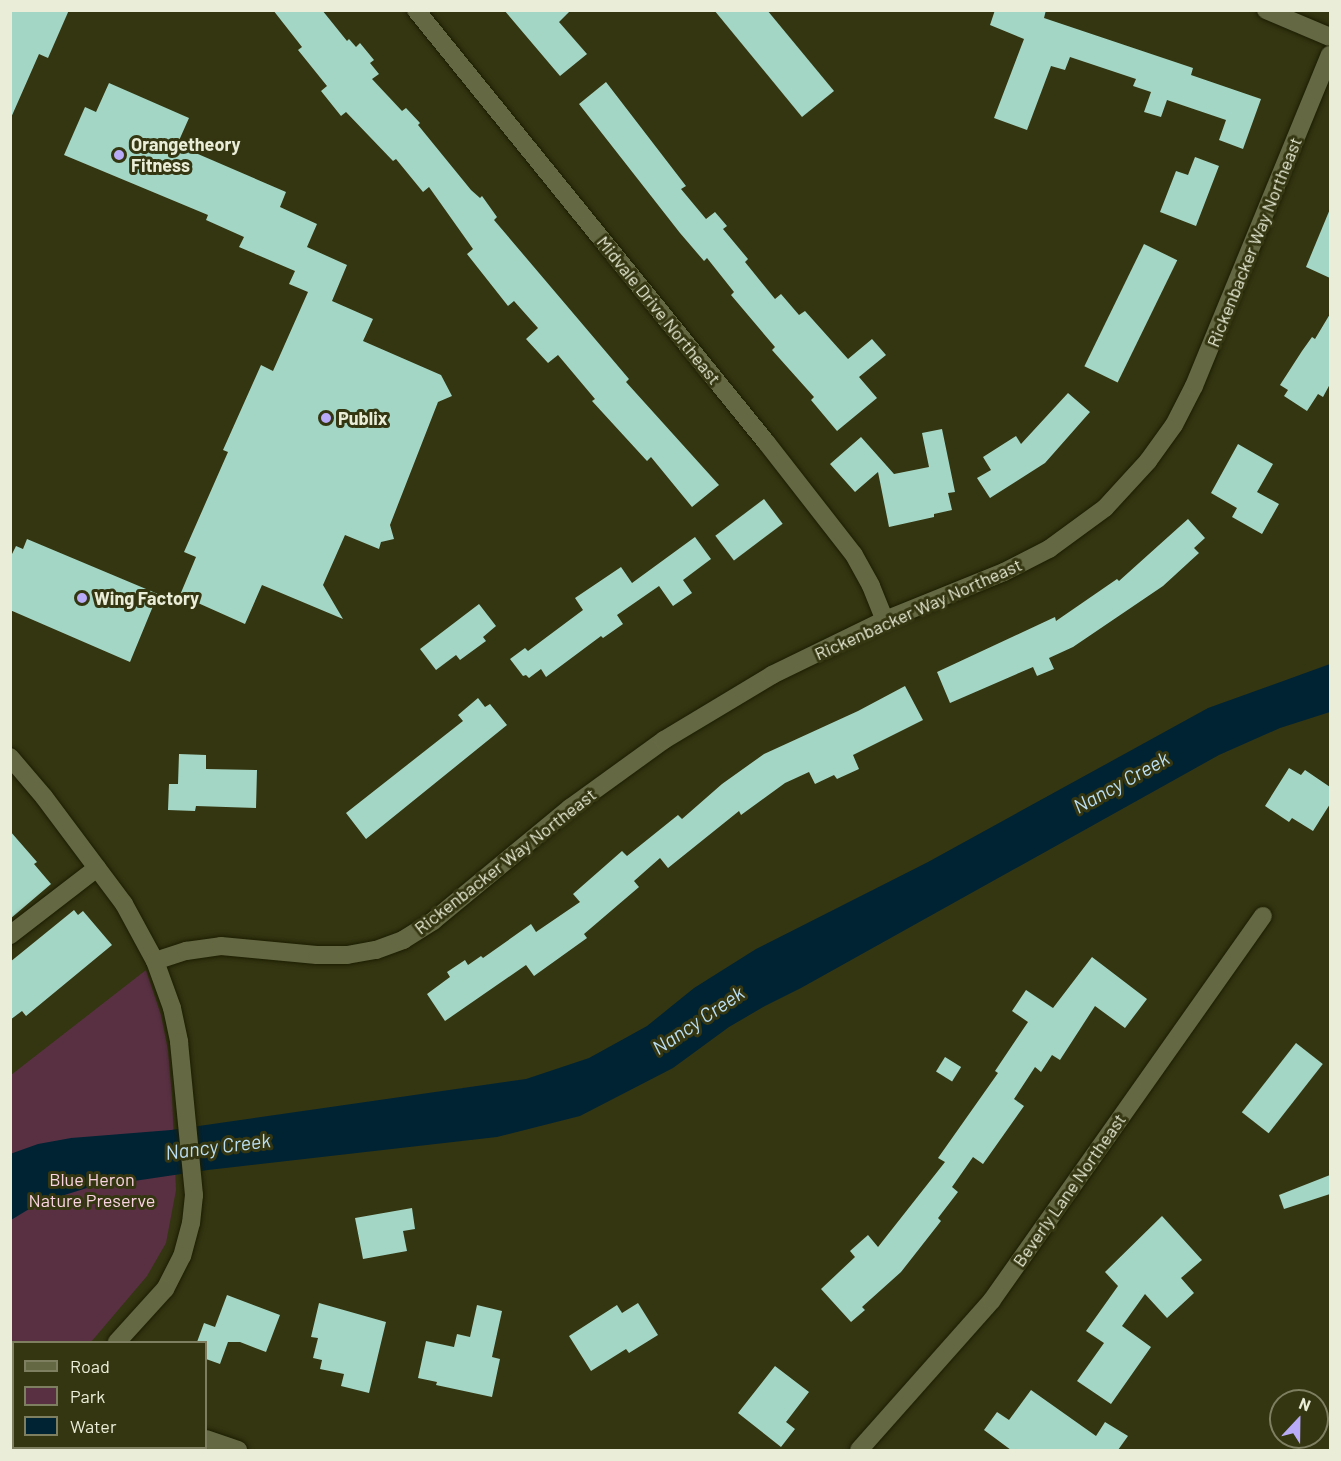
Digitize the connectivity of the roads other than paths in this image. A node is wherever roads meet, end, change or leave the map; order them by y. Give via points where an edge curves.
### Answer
1 (416, 10) edge
2 (1266, 10) edge
3 (1330, 37) edge
4 (1330, 55) edge
5 (885, 620) junction
6 (10, 757) edge
7 (17, 778) edge
8 (97, 867) junction
9 (1263, 916) dead end
10 (10, 935) edge
11 (155, 961) junction
12 (118, 1341) edge
13 (207, 1439) edge
14 (238, 1450) edge
15 (859, 1450) edge

1 - 5 street, Midvale Drive Northeast via 846,545 871,586
2 - 3 street
4 - 5 street, Rickenbacker Way Northeast via 1194,386 1174,425 1148,461 1105,508 1049,549 1005,572
5 - 11 street, Rickenbacker Way Northeast via 772,675 664,740 570,808 433,921 403,939 376,950 347,955 221,946
6 - 7 street
7 - 8 street
8 - 10 street
8 - 11 street via 124,904
9 - 15 street, Beverly Lane Northeast via 992,1300
11 - 12 street via 179,1042 194,1195 182,1256 165,1289
13 - 14 street

